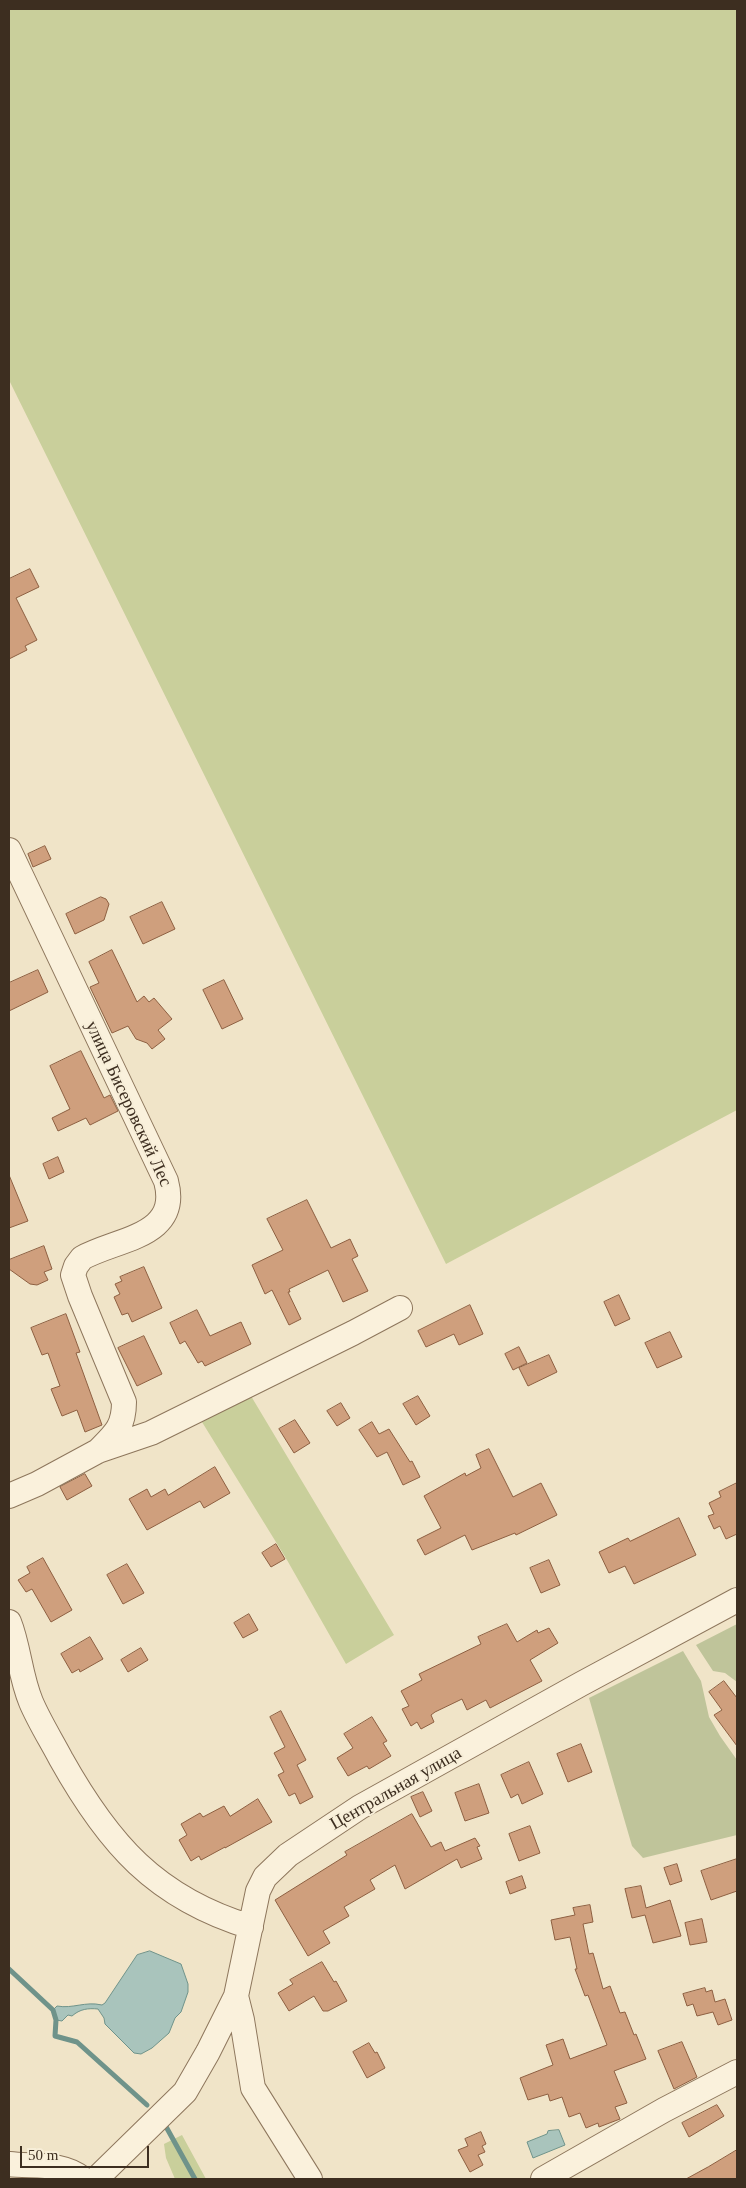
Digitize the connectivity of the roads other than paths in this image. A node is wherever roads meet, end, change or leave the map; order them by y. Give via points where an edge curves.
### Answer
1 (9, 850) edge
2 (400, 1308) dead end
3 (98, 1451) junction
4 (9, 1496) edge
5 (737, 1600) edge
6 (9, 1622) edge
7 (251, 1927) junction
8 (236, 1996) junction
9 (737, 2072) edge
10 (9, 2164) edge
11 (83, 2179) edge
12 (96, 2179) edge
13 (310, 2179) edge
14 (542, 2179) edge

1 - 3 street, улица Бисеровский Лес via 166,1180 169,1194 164,1217 152,1228 82,1258 73,1275 124,1402 124,1418 117,1432
2 - 3 street via 151,1433
3 - 4 street
5 - 7 street, Центральная улица via 580,1684 334,1824 288,1855 265,1877 258,1891
6 - 7 street via 30,1701 103,1827 140,1868 203,1910
7 - 8 street, Центральная улица
8 - 12 street, Центральная улица via 185,2092
8 - 13 street via 252,2088
9 - 14 street
10 - 11 street via 56,2167 75,2172

